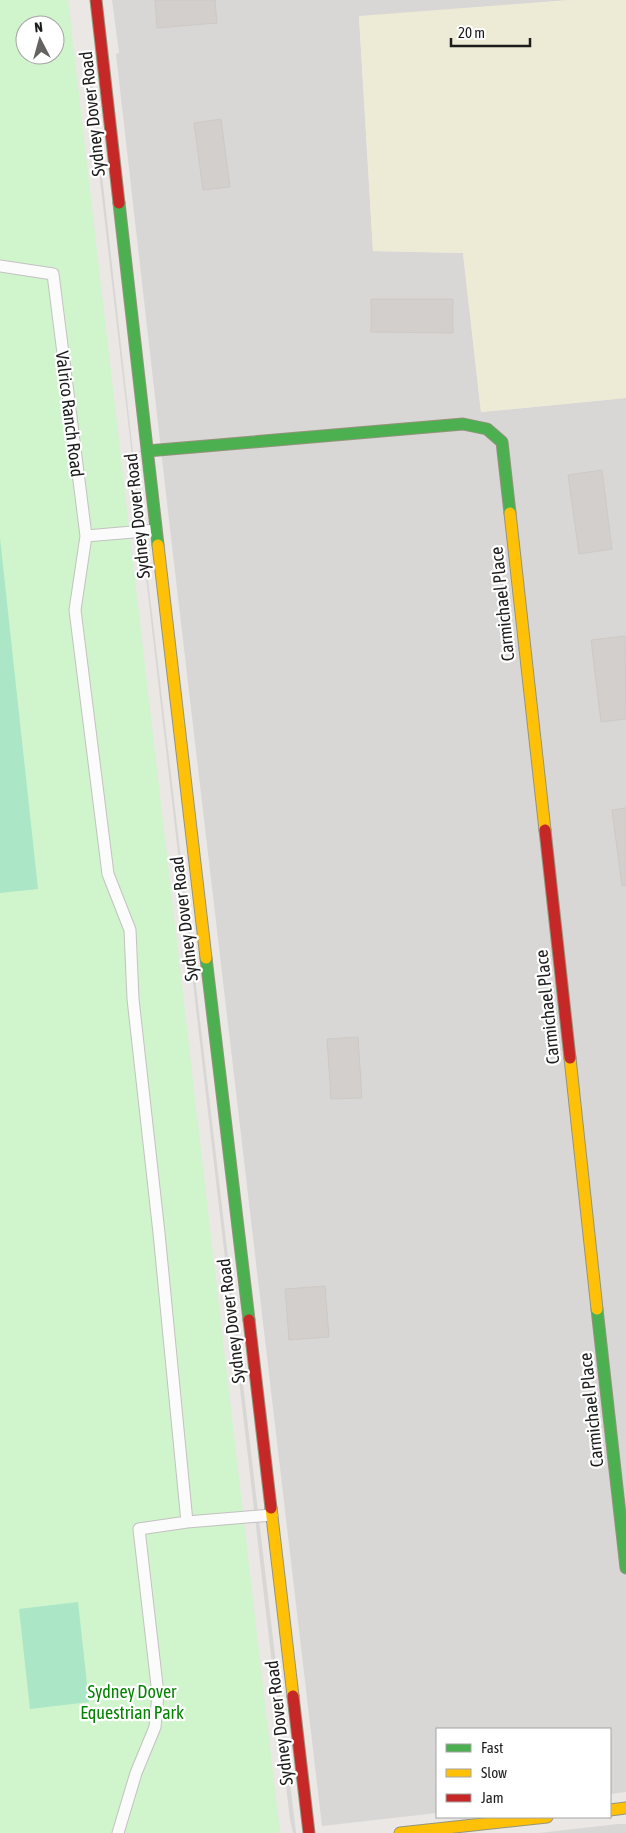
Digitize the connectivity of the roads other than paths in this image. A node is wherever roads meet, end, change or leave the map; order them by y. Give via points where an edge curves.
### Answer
1 (96, 0) edge
2 (0, 266) edge
3 (147, 451) junction
4 (156, 530) junction
5 (86, 536) junction
6 (272, 1515) junction
7 (187, 1522) junction
8 (626, 1568) edge
9 (626, 1808) edge
10 (611, 1810) edge
11 (539, 1818) edge
12 (118, 1833) edge
13 (309, 1833) edge
14 (400, 1833) edge

1 - 3 street, Sydney Dover Road
2 - 5 lane, Valrico Ranch Road via 53,274
3 - 4 street, Sydney Dover Road
3 - 8 street, Carmichael Place via 463,424 487,429 502,442
4 - 5 lane
4 - 6 street, Sydney Dover Road
5 - 7 lane via 75,610 108,874 130,930 133,999
6 - 7 lane
6 - 13 street, Sydney Dover Road
7 - 12 lane via 139,1529 158,1694 156,1728 136,1773
9 - 10 street
11 - 14 street

